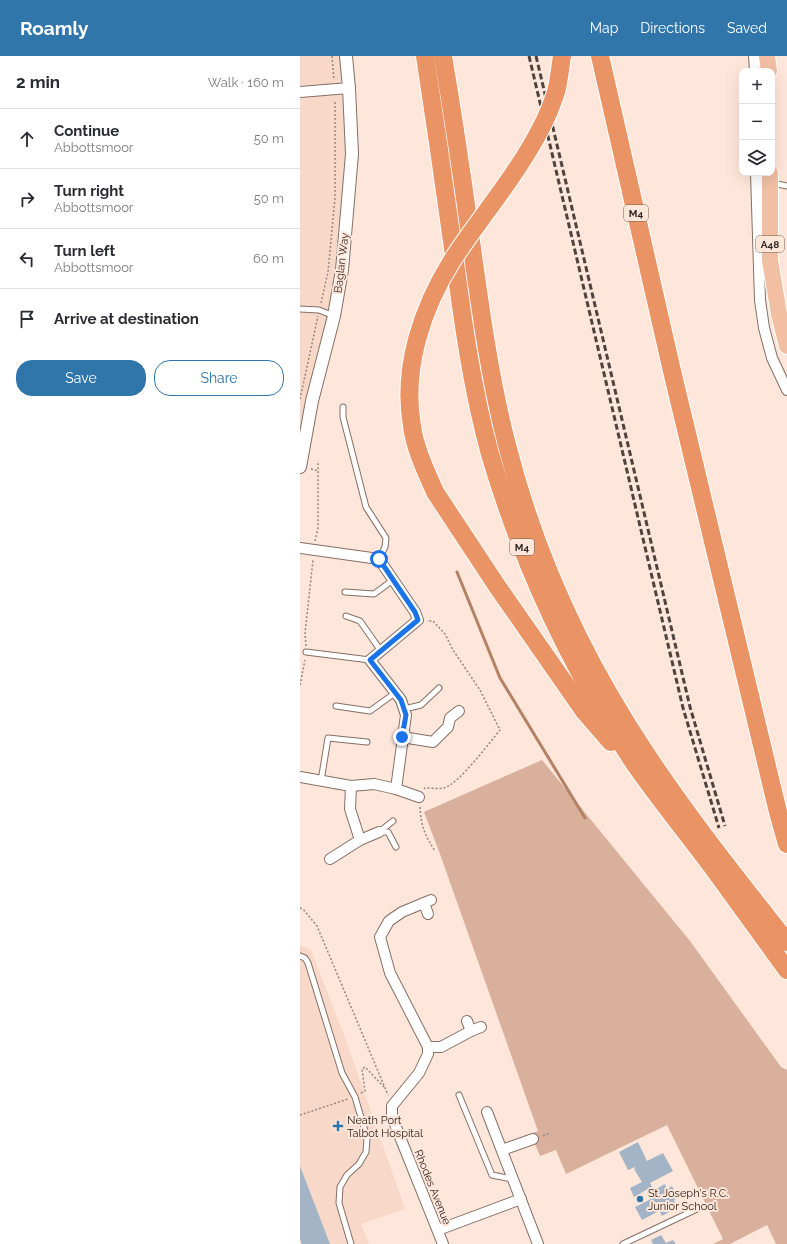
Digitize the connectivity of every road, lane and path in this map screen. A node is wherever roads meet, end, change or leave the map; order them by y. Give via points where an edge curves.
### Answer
1 (332, 56) edge
2 (346, 56) edge
3 (425, 56) edge
4 (443, 56) edge
5 (562, 56) edge
6 (600, 56) edge
7 (754, 56) edge
8 (768, 56) edge
9 (755, 68) edge
10 (769, 68) edge
11 (335, 88) junction
12 (349, 88) junction
13 (300, 92) edge
14 (756, 176) edge
15 (770, 178) edge
16 (787, 186) edge
17 (300, 308) edge
18 (319, 310) junction
19 (334, 316) junction
20 (787, 346) edge
21 (787, 390) edge
22 (300, 399) edge
23 (343, 407) dead end
24 (318, 461) dead end
25 (300, 467) edge
26 (300, 548) edge
27 (313, 550) junction
28 (379, 559) junction
29 (393, 580) junction
30 (345, 592) dead end
31 (346, 616) dead end
32 (381, 651) junction
33 (306, 652) junction
34 (370, 660) junction
35 (300, 685) edge
36 (439, 688) dead end
37 (395, 693) junction
38 (336, 706) dead end
39 (404, 710) junction
40 (459, 711) dead end
41 (402, 737) junction
42 (367, 742) dead end
43 (300, 777) edge
44 (321, 781) junction
45 (351, 786) junction
46 (396, 789) junction
47 (419, 796) joint
48 (666, 807) junction
49 (392, 821) dead end
50 (379, 832) junction
51 (360, 840) junction
52 (787, 844) edge
53 (396, 847) dead end
54 (435, 851) dead end
55 (330, 859) dead end
56 (300, 908) edge
57 (428, 914) dead end
58 (787, 942) edge
59 (300, 956) edge
60 (787, 970) edge
61 (481, 1027) dead end
62 (428, 1047) junction
63 (459, 1095) dead end
64 (392, 1106) junction
65 (487, 1112) dead end
66 (533, 1139) dead end
67 (502, 1150) junction
68 (513, 1179) junction
69 (521, 1199) junction
70 (699, 1208) dead end
71 (438, 1230) junction
72 (351, 1244) edge
73 (443, 1244) edge
74 (538, 1244) edge
75 (623, 1244) edge

1 - 11 path
2 - 12 street, Baglan Way
3 - 48 highway, M4 via 476,395 507,506 527,561 574,662 618,738
4 - 58 highway, M4 via 495,391 508,446 543,556 582,642 647,756
5 - 48 highway, M4, bridge via 556,92 541,128 513,175 453,260 433,296 418,333 411,367 409,397 412,427 420,457 435,492 497,586 584,711
6 - 52 highway, M4 via 674,379
7 - 9 street
8 - 10 main road
11 - 12 street
11 - 13 street
11 - 18 path via 335,198 328,272
12 - 19 street, Baglan Way via 352,154 342,270
14 - 21 street via 758,287 764,328 772,358
15 - 16 lane
15 - 20 main road, A48 via 770,260
17 - 18 lane
18 - 19 lane
18 - 22 path
19 - 25 street, Baglan Way via 312,402
23 - 28 lane via 343,417 366,507 386,538
24 - 27 path via 318,528
26 - 27 street
27 - 28 street
27 - 33 path via 305,633
28 - 29 street
29 - 30 lane via 374,594
29 - 32 street via 418,620
31 - 32 lane via 360,621
32 - 34 street
33 - 34 lane
33 - 35 path
34 - 37 street
36 - 39 lane via 421,705
37 - 38 lane via 370,711
37 - 39 street via 401,700
39 - 41 street via 406,715
40 - 41 street via 450,718 448,727 433,742
41 - 46 street
42 - 44 lane via 328,738
43 - 44 street
44 - 45 street
45 - 46 street via 374,784
45 - 51 street via 350,809
46 - 47 street
47 - 54 path via 420,822
48 - 60 highway, M4
49 - 50 lane
50 - 51 street
50 - 53 lane via 388,832
51 - 55 street
56 - 64 path via 316,926
57 - 62 street via 427,902 402,912 389,920 380,937 390,973
59 - 72 lane via 308,963 342,1073 355,1097 367,1138 366,1152 340,1187 339,1203
61 - 62 street via 469,1026 441,1047
62 - 64 street via 428,1054 419,1073
63 - 68 lane via 492,1175
64 - 71 street, Rhodes Avenue via 392,1117
65 - 67 street
66 - 67 street
67 - 68 street
68 - 69 street
69 - 71 street
69 - 74 street
70 - 75 lane
71 - 73 street, Rhodes Avenue

